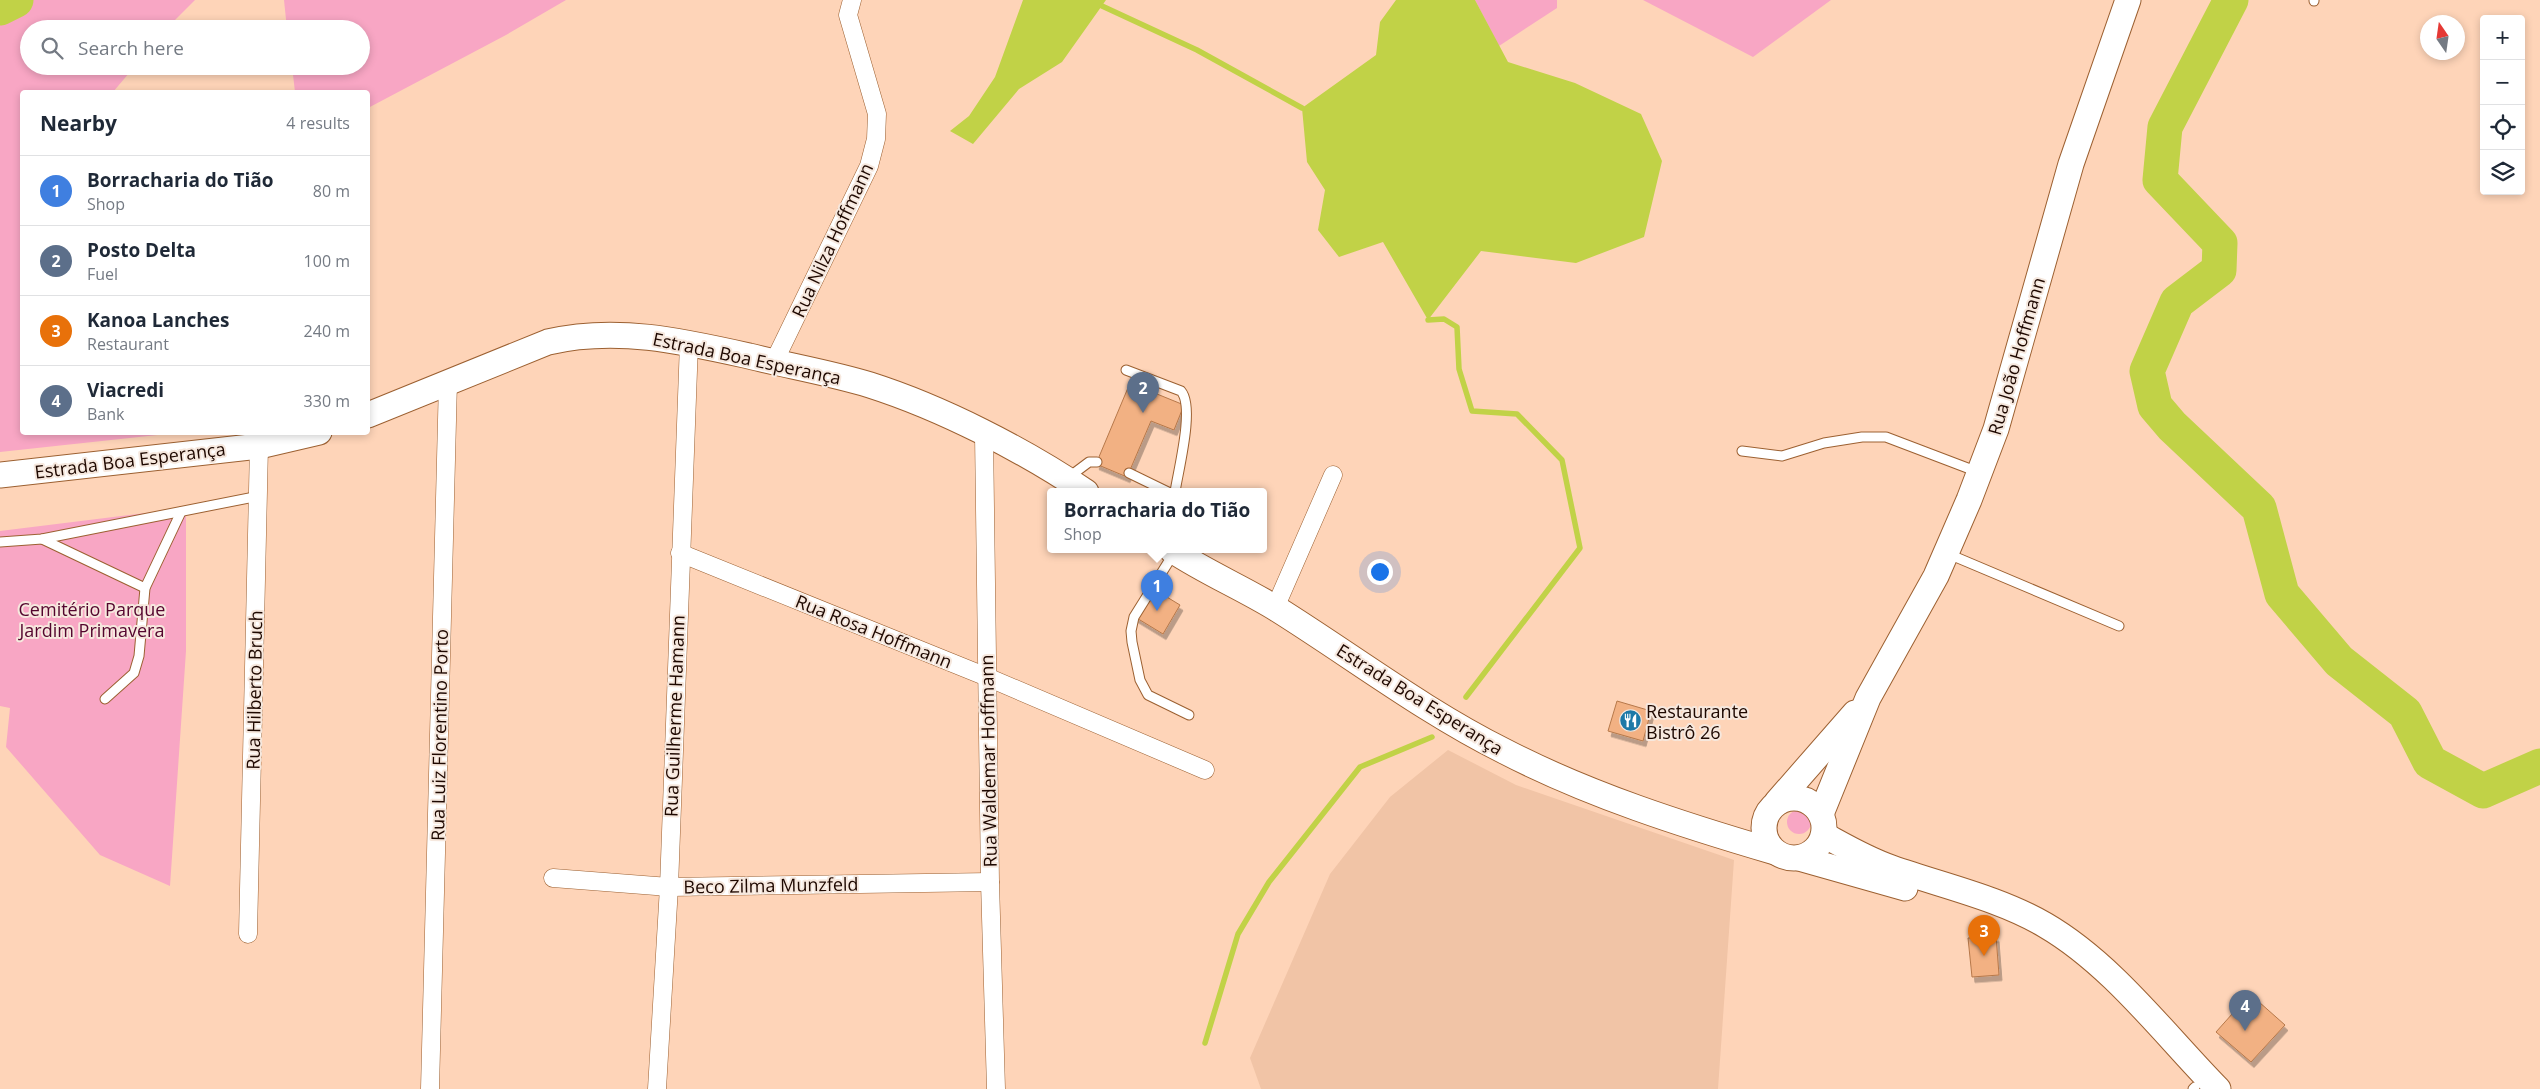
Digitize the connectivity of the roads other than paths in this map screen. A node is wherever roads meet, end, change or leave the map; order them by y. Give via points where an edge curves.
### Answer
1 (852, 0) edge
2 (2128, 0) edge
3 (689, 342) junction
4 (774, 362) junction
5 (1126, 370) dead end
6 (448, 381) junction
7 (370, 414) edge
8 (984, 434) junction
9 (290, 436) edge
10 (259, 446) junction
11 (1742, 451) dead end
12 (1097, 462) dead end
13 (1129, 473) dead end
14 (1980, 473) junction
15 (0, 475) edge
16 (1333, 475) dead end
17 (1076, 486) edge
18 (1160, 488) edge
19 (1176, 488) edge
20 (259, 496) junction
21 (182, 512) junction
22 (42, 539) junction
23 (0, 542) edge
24 (680, 553) junction
25 (1172, 553) edge
26 (1179, 553) edge
27 (1946, 553) junction
28 (145, 588) junction
29 (1275, 608) junction
30 (2120, 626) dead end
31 (987, 677) junction
32 (1868, 698) junction
33 (105, 699) dead end
34 (1189, 715) dead end
35 (1205, 770) dead end
36 (1771, 812) junction
37 (1823, 825) junction
38 (1709, 833) junction
39 (1787, 855) junction
40 (553, 878) dead end
41 (990, 882) junction
42 (669, 887) junction
43 (248, 934) dead end
44 (2201, 1088) edge
45 (430, 1089) edge
46 (657, 1089) edge
47 (996, 1089) edge

1 - 4 street, Rua Nilza Hoffmann via 848,14 876,114 876,139 869,166
2 - 14 street, Rua João Hoffmann via 2071,164 1996,430
3 - 4 street, Estrada Boa Esperança
3 - 6 street, Estrada Boa Esperança via 645,336 572,336 518,352
3 - 24 street, Rua Guilherme Hamann
4 - 8 street, Estrada Boa Esperança via 896,394
5 - 19 lane via 1184,395 1186,422
6 - 7 street, Estrada Boa Esperança
6 - 45 street, Rua Luiz Florentino Porto
8 - 17 street, Estrada Boa Esperança
8 - 31 street, Rua Waldemar Hoffmann
9 - 10 street, Estrada Boa Esperança
10 - 15 street, Estrada Boa Esperança
10 - 20 street, Rua Hilberto Bruch
11 - 14 lane via 1782,456 1824,443 1886,437
12 - 17 lane via 1088,462
13 - 18 lane
14 - 27 street, Rua João Hoffmann
16 - 29 street
20 - 21 lane
20 - 43 street, Rua Hilberto Bruch
21 - 22 lane
21 - 28 lane
22 - 23 lane
22 - 28 lane
24 - 31 street, Rua Rosa Hoffmann
24 - 42 street, Rua Guilherme Hamann
25 - 34 lane via 1134,617 1131,631 1140,680 1148,695
26 - 29 street, Estrada Boa Esperança
27 - 30 lane
27 - 32 street, Rua João Hoffmann
28 - 33 lane via 139,656 134,673
29 - 38 street, Estrada Boa Esperança via 1504,752 1618,800
31 - 35 street, Rua Rosa Hoffmann
31 - 41 street, Rua Waldemar Hoffmann
32 - 36 street, Rua João Hoffmann
32 - 37 street, Rua João Hoffmann
36 - 37 street via 1792,798 1807,800 1816,806
36 - 38 street
36 - 39 street via 1765,838
37 - 39 street via 1815,850
37 - 44 street, Estrada Boa Esperança via 1890,867 1958,889 2044,924 2081,948 2110,976
38 - 39 street, Estrada Boa Esperança
39 - 44 street, Estrada Boa Esperança via 1987,915 2044,941 2071,958 2105,989
40 - 42 street, Beco Zilma Munzfeld
41 - 42 street, Beco Zilma Munzfeld
41 - 47 street, Rua Waldemar Hoffmann
42 - 46 street, Rua Guilherme Hamann

